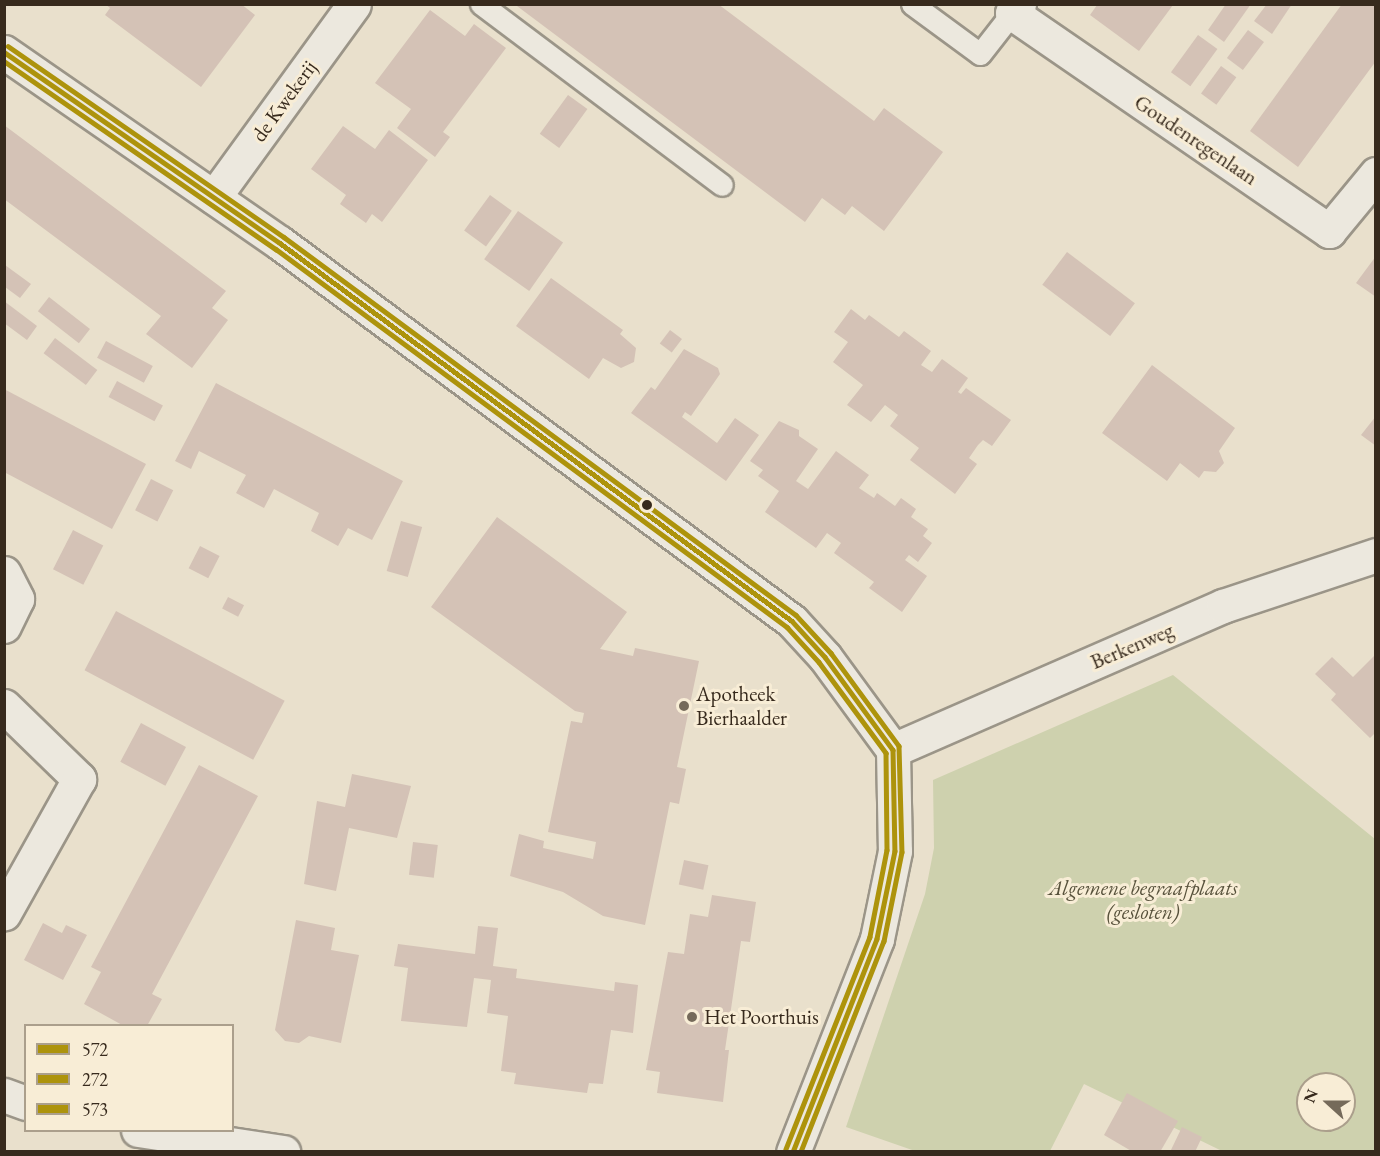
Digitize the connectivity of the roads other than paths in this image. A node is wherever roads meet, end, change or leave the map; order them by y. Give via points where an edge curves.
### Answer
1 (354, 4) edge
2 (481, 4) edge
3 (912, 4) edge
4 (1016, 9) edge
5 (4, 51) edge
6 (1376, 174) edge
7 (722, 185) dead end
8 (214, 196) junction
9 (1376, 555) edge
10 (4, 573) edge
11 (4, 626) edge
12 (4, 706) edge
13 (893, 750) junction
14 (4, 913) edge
15 (4, 1095) edge
16 (24, 1102) edge
17 (145, 1132) edge
18 (283, 1152) edge
19 (793, 1152) edge

1 - 8 street, de Kwekerij
2 - 7 lane
3 - 4 lane via 980,54
4 - 6 street, Goudenregenlaan via 1329,231
5 - 8 street
8 - 13 street via 792,621
9 - 13 street, Berkenweg via 1223,606
10 - 11 street via 17,599
12 - 14 street via 79,779
13 - 19 street via 895,851 877,939
15 - 16 street
17 - 18 street

